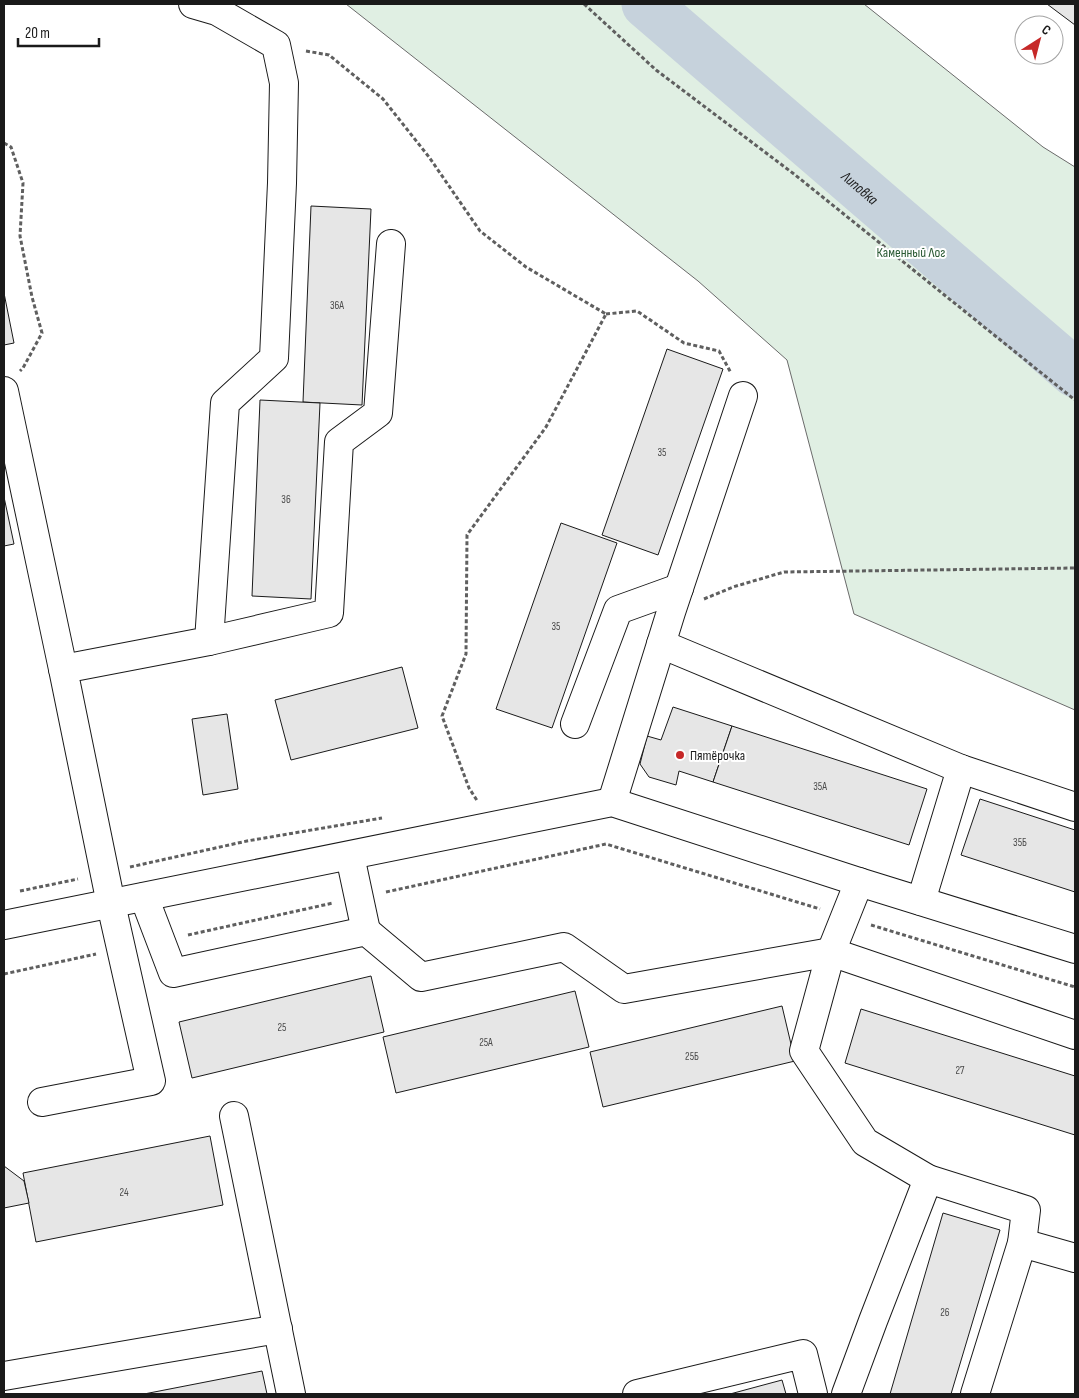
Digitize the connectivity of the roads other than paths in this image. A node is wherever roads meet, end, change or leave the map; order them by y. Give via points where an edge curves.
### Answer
1 (193, 4) edge
2 (391, 244) dead end
3 (10, 383) edge
4 (743, 396) road end
5 (675, 600) junction
6 (209, 641) junction
7 (661, 644) junction
8 (62, 669) junction
9 (575, 724) dead end
10 (961, 769) junction
11 (612, 802) junction
12 (1075, 807) edge
13 (350, 856) junction
14 (859, 882) junction
15 (144, 897) junction
16 (920, 901) junction
17 (111, 904) junction
18 (4, 925) edge
19 (366, 931) junction
20 (1075, 948) edge
21 (831, 952) junction
22 (1075, 1035) edge
23 (42, 1102) dead end
24 (234, 1116) dead end
25 (928, 1180) junction
26 (1022, 1243) junction
27 (1075, 1258) edge
28 (278, 1329) junction
29 (4, 1376) edge
30 (291, 1394) edge
31 (637, 1394) edge
32 (813, 1394) edge
33 (846, 1394) edge
34 (975, 1394) edge

1 - 6 street via 217,10 276,45 284,83 274,358 225,403
2 - 6 street via 378,412 339,442 329,613
3 - 8 street
4 - 5 street
5 - 7 street
5 - 9 street via 618,610
6 - 8 street
7 - 10 street
7 - 11 street
8 - 17 street
10 - 12 street
10 - 16 street
11 - 13 street
11 - 14 street
13 - 15 street
13 - 19 street
14 - 16 street
14 - 21 street
15 - 17 street
15 - 19 street via 173,973
16 - 20 street
17 - 18 street
17 - 23 street via 151,1081
19 - 21 street via 421,977 564,947 624,989
21 - 22 street
21 - 25 street via 804,1051 865,1142
24 - 28 street
25 - 26 street via 1026,1210
25 - 33 street
26 - 27 street
26 - 34 street
28 - 29 street
28 - 30 street
31 - 32 street via 803,1354

